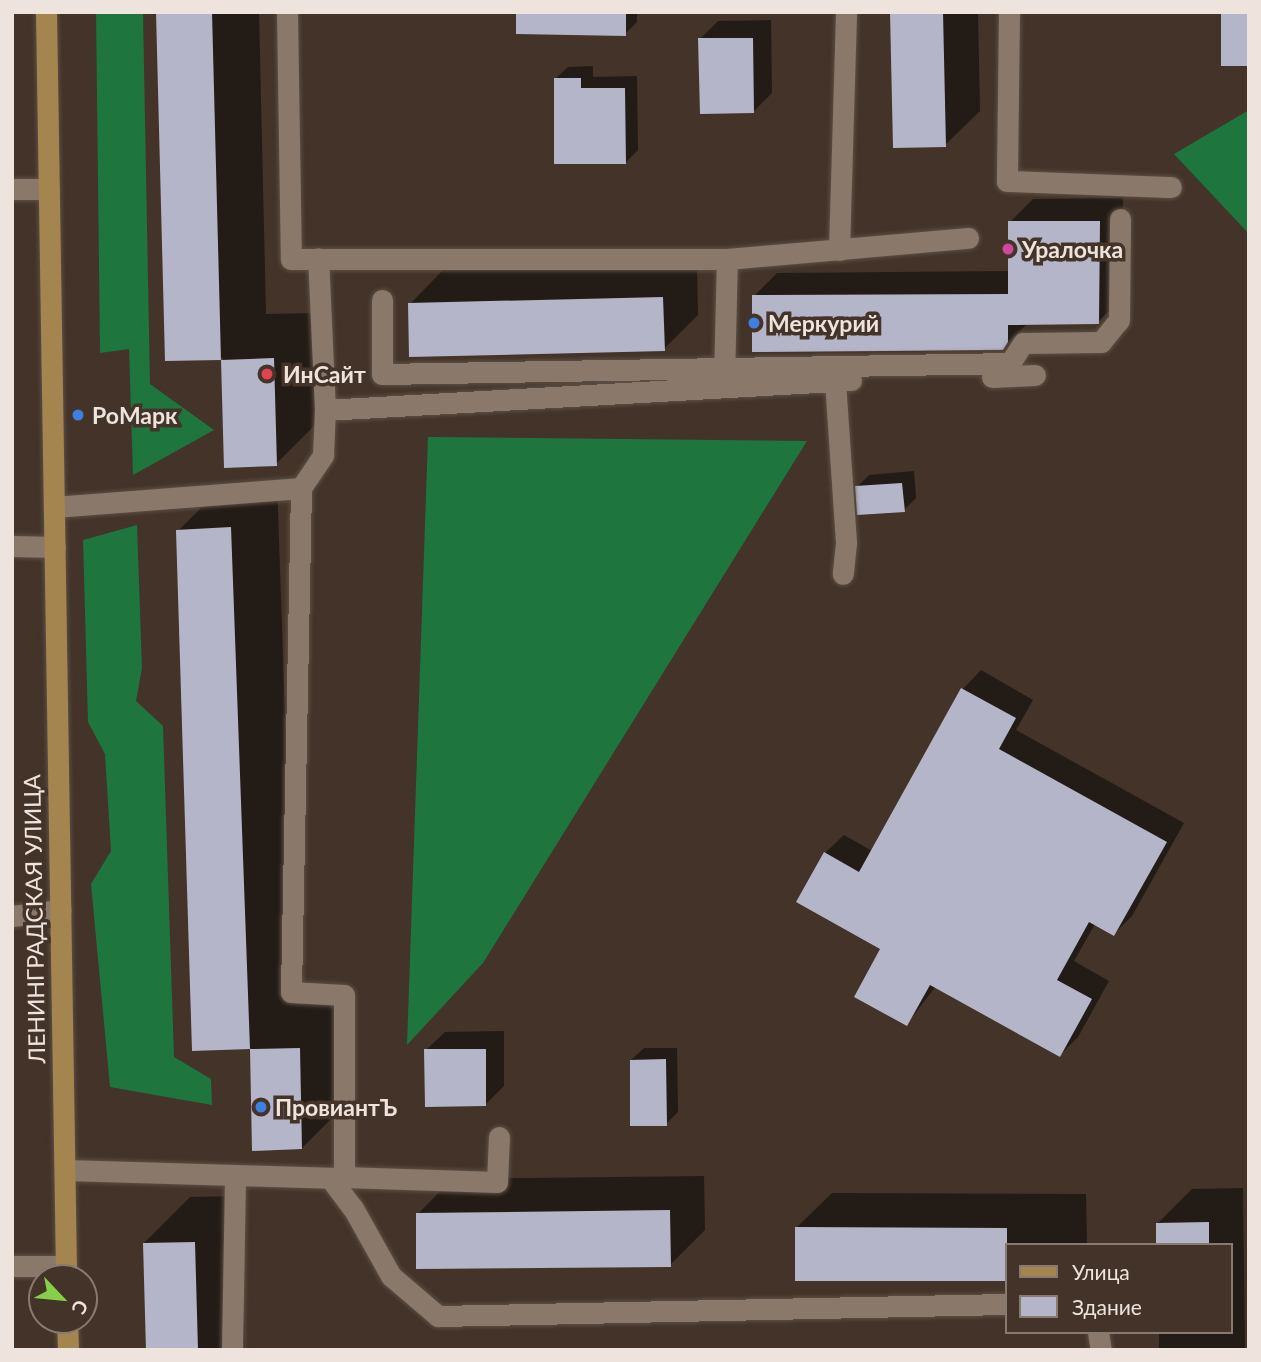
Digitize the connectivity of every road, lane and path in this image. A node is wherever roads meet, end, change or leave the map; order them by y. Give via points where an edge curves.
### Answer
1 (46, 12) edge
2 (287, 12) edge
3 (846, 12) edge
4 (1009, 12) edge
5 (1171, 187) dead end
6 (12, 188) edge
7 (49, 189) junction
8 (1119, 219) dead end
9 (968, 238) dead end
10 (839, 250) junction
11 (318, 258) junction
12 (727, 259) junction
13 (382, 300) dead end
14 (1035, 376) dead end
15 (724, 377) junction
16 (835, 381) junction
17 (325, 411) junction
18 (301, 488) junction
19 (54, 507) junction
20 (12, 546) edge
21 (55, 547) junction
22 (843, 574) dead end
23 (61, 910) junction
24 (12, 916) edge
25 (499, 1137) dead end
26 (65, 1170) junction
27 (235, 1175) junction
28 (337, 1178) junction
29 (66, 1264) edge
30 (1006, 1304) edge
31 (232, 1350) edge

1 - 7 main road, ЛЕНИНГРАДСКАЯ УЛИЦА
2 - 11 street via 291,259
3 - 10 street
4 - 5 street via 1007,181
6 - 7 street
7 - 19 main road, ЛЕНИНГРАДСКАЯ УЛИЦА
8 - 15 street via 1119,320 1101,342 1023,343 1010,363
9 - 10 street
10 - 12 street
11 - 12 street
11 - 17 street
12 - 15 street
13 - 15 street via 382,374
14 - 16 street
15 - 16 street
15 - 17 street
16 - 22 street via 846,543
17 - 18 street via 323,455
18 - 19 street
18 - 28 street via 291,992 344,995
19 - 21 main road, ЛЕНИНГРАДСКАЯ УЛИЦА
20 - 21 street
21 - 23 main road, ЛЕНИНГРАДСКАЯ УЛИЦА
23 - 24 street
23 - 26 main road, ЛЕНИНГРАДСКАЯ УЛИЦА
25 - 28 street via 497,1182
26 - 27 street
26 - 29 main road, ЛЕНИНГРАДСКАЯ УЛИЦА
27 - 28 street
27 - 31 street
28 - 30 street via 391,1276 438,1317

